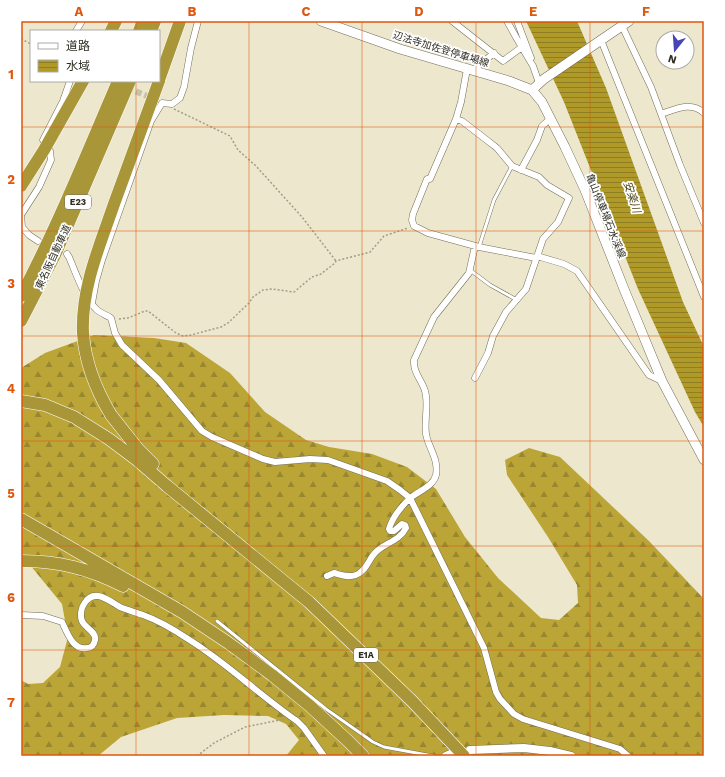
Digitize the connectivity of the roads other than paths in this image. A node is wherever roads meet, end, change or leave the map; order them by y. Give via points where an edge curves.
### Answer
1 (82, 21) edge
2 (116, 21) edge
3 (180, 21) edge
4 (198, 21) edge
5 (321, 21) edge
6 (452, 21) edge
7 (507, 21) edge
8 (517, 21) edge
9 (625, 24) edge
10 (77, 30) edge
11 (112, 30) edge
12 (599, 41) junction
13 (522, 47) junction
14 (494, 53) junction
15 (534, 66) junction
16 (469, 70) junction
17 (160, 76) edge
18 (542, 81) junction
19 (70, 82) edge
20 (82, 82) edge
21 (118, 82) edge
22 (130, 82) edge
23 (158, 82) edge
24 (532, 90) junction
25 (147, 96) tunnel mouth
26 (162, 103) junction
27 (704, 113) edge
28 (661, 114) junction
29 (551, 118) junction
30 (456, 119) junction
31 (512, 166) junction
32 (521, 170) junction
33 (21, 186) edge
34 (704, 223) edge
35 (21, 227) edge
36 (38, 241) dead end
37 (477, 246) junction
38 (67, 254) dead end
39 (537, 257) junction
40 (470, 270) junction
41 (21, 296) edge
42 (704, 297) edge
43 (517, 300) junction
44 (92, 303) junction
45 (21, 321) edge
46 (475, 378) dead end
47 (662, 381) junction
48 (21, 401) edge
49 (704, 460) edge
50 (410, 498) junction
51 (21, 519) edge
52 (21, 561) edge
53 (260, 562) junction
54 (328, 576) dead end
55 (21, 615) edge
56 (218, 621) dead end
57 (458, 754) edge
58 (324, 756) edge
59 (358, 756) edge
60 (363, 756) edge
61 (433, 756) edge
62 (571, 756) edge
63 (628, 756) edge

1 - 10 street
2 - 11 highway
3 - 17 highway
4 - 26 street via 180,98 172,104
5 - 16 main road, 辺法寺加佐登停車場線
6 - 14 street
7 - 13 street
8 - 15 street
9 - 12 main road
9 - 28 street
12 - 18 main road
12 - 42 street
13 - 14 street via 504,61
13 - 15 street
14 - 16 street
15 - 18 street
16 - 24 main road, 辺法寺加佐登停車場線
16 - 30 street
18 - 24 main road
19 - 35 street via 43,140 50,152 51,160 21,215
20 - 33 highway, bridge
21 - 41 highway, 東名阪自動車道 / E23 via 68,198
22 - 45 highway, 東名阪自動車道 / E23 via 58,248
23 - 53 highway, bridge via 94,260 86,296 83,331 89,366 111,415 138,449
24 - 29 main road, 亀山停車場石水渓線
25 - 26 street
26 - 44 street via 151,121 102,260
27 - 28 street via 698,108 686,106
28 - 34 street
29 - 32 street via 542,126
29 - 47 main road, 亀山停車場石水渓線 via 585,190
30 - 31 street via 497,148
30 - 37 street via 430,179 427,179 412,220 414,226 428,233
31 - 32 street
31 - 37 lane via 494,200
32 - 39 street via 539,177 569,198 558,222 543,239
35 - 36 street
37 - 39 street
37 - 40 street
38 - 44 street
39 - 43 street via 526,289
39 - 47 street via 564,264 577,271 649,375
40 - 43 lane
40 - 50 street via 437,313 414,360 414,368 426,392 426,436 434,456 436,470 434,481
43 - 46 street via 506,312
44 - 50 street via 96,309 111,318 122,345 159,380 202,431 275,462 328,460 387,481
47 - 49 main road, 亀山停車場石水渓線
48 - 53 highway via 45,405 74,417 110,439
50 - 54 street via 389,529 392,532 402,524 405,525 401,536 374,553 365,569 357,575 342,576 334,573
50 - 63 street via 484,648 500,699 514,714 523,719 616,747
51 - 60 highway via 182,612 227,642 310,706
52 - 59 highway via 44,561 92,572 139,594 224,650
53 - 57 highway, E1A via 310,602 353,643 412,701
55 - 58 street via 43,616 62,622 79,648 92,646 95,638 82,621 81,610 90,598 104,597 121,607 169,626 204,648 290,716 304,728
56 - 61 lane via 326,709 373,742 384,747
57 - 62 street via 524,748

